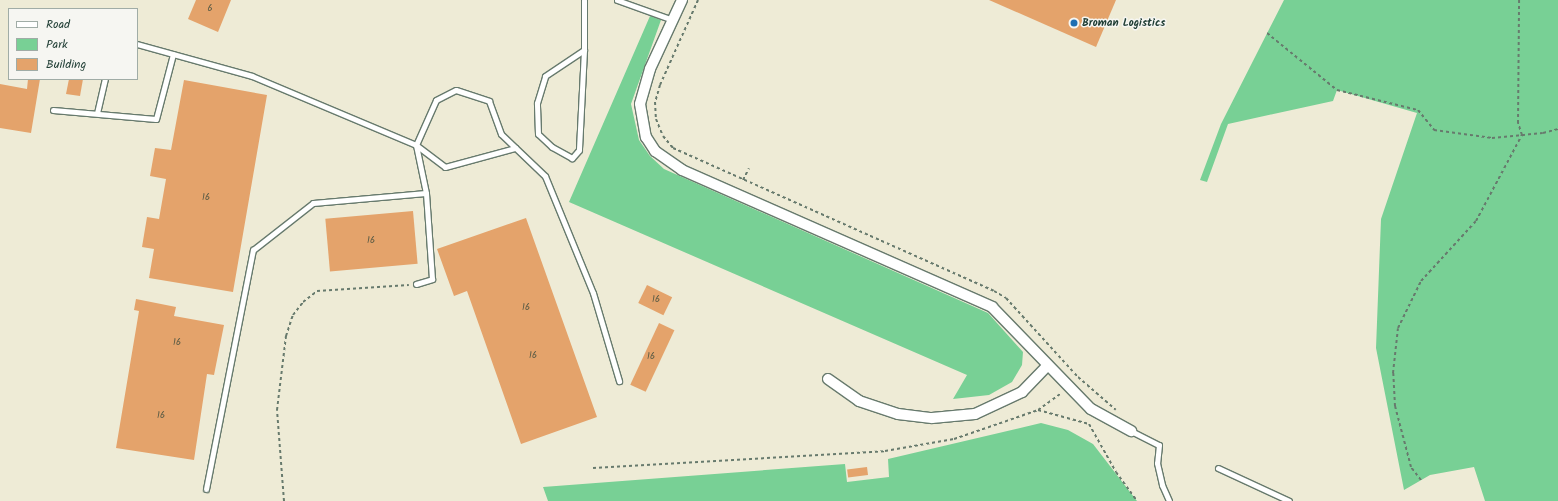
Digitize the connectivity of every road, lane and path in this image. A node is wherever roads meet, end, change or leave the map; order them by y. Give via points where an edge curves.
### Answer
1 (584, 0) edge
2 (617, 0) edge
3 (682, 0) edge
4 (698, 0) edge
5 (1519, 0) edge
6 (673, 20) junction
7 (1267, 33) dead end
8 (138, 44) edge
9 (584, 50) junction
10 (173, 54) junction
11 (106, 80) edge
12 (53, 110) dead end
13 (97, 112) junction
14 (1558, 129) edge
15 (1522, 135) junction
16 (416, 145) junction
17 (515, 148) junction
18 (749, 168) dead end
19 (743, 180) junction
20 (426, 193) junction
21 (416, 284) joint
22 (1048, 365) junction
23 (1078, 378) junction
24 (828, 379) dead end
25 (619, 381) dead end
26 (1069, 387) junction
27 (1038, 410) junction
28 (1120, 413) dead end
29 (1131, 432) joint
30 (593, 468) dead end
31 (1218, 468) dead end
32 (1422, 480) dead end
33 (206, 489) dead end
34 (284, 501) edge
35 (1137, 501) edge
36 (1169, 501) edge
37 (1290, 501) edge

1 - 9 lane
2 - 6 lane
3 - 6 street
4 - 19 path via 660,85 655,102 656,119 663,136 673,148
5 - 15 path via 1518,123
6 - 22 street via 643,87 640,104 646,137 655,151 682,170 992,307
7 - 15 path via 1337,90 1418,110 1434,130 1492,138
8 - 10 lane
9 - 9 lane via 580,150 572,158 552,147 538,134 537,103 545,76
10 - 13 lane via 156,119
10 - 16 lane via 252,76
11 - 13 lane
12 - 13 lane
14 - 15 path
15 - 32 path via 1476,221 1421,281 1398,328 1393,373 1395,406 1411,467
16 - 17 lane via 445,167
16 - 17 lane via 436,100 456,90 489,101 501,134
16 - 20 lane
17 - 25 lane via 545,176 593,293
18 - 19 path
19 - 23 path via 1006,298
20 - 21 lane via 432,279
20 - 33 lane via 313,203 253,250
21 - 34 path via 317,291 303,302 293,315 286,336 277,410
22 - 24 street via 1022,392 975,414 932,418 898,414 859,401
22 - 26 street
23 - 26 path
23 - 28 path
26 - 27 path
26 - 29 street via 1091,409
27 - 30 path via 954,439 885,451
27 - 35 path via 1089,424 1116,472
29 - 36 lane via 1159,445 1157,462
31 - 37 lane

